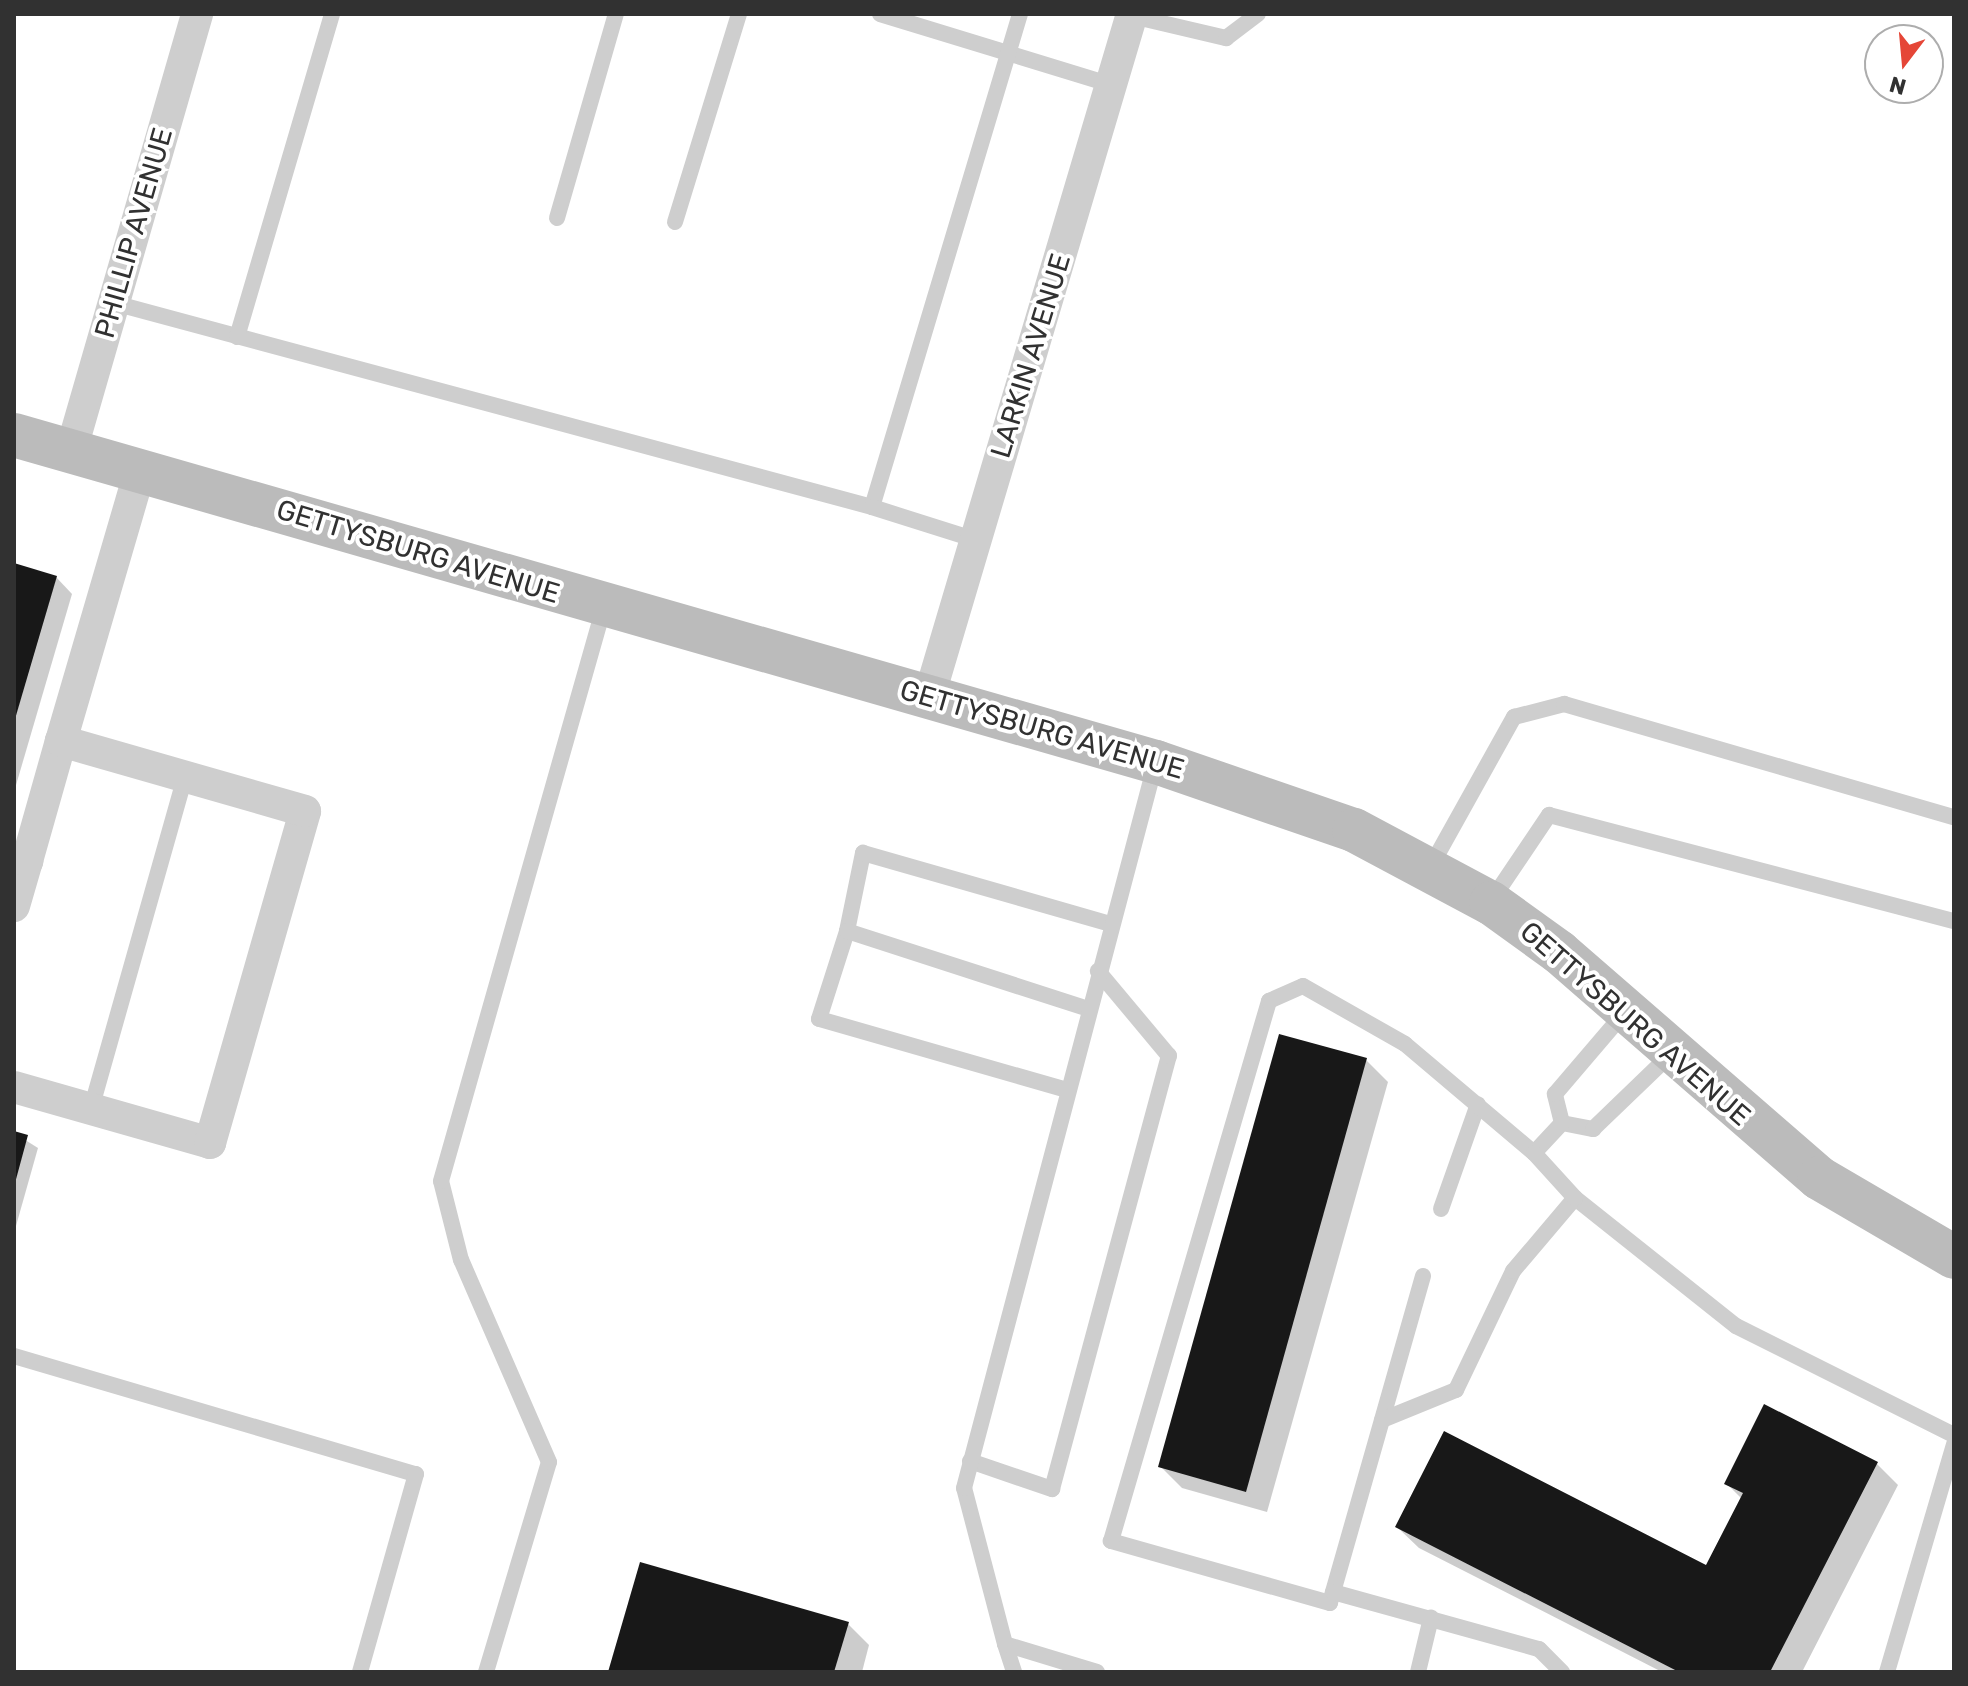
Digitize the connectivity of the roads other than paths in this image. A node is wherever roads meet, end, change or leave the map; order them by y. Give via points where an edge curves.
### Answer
1 (197, 14) edge
2 (332, 14) edge
3 (616, 14) edge
4 (739, 14) edge
5 (880, 14) edge
6 (1020, 14) edge
7 (1258, 14) edge
8 (1132, 15) edge
9 (1008, 54) junction
10 (1112, 85) junction
11 (557, 218) dead end
12 (675, 222) dead end
13 (114, 303) junction
14 (237, 337) junction
15 (14, 435) edge
16 (71, 451) junction
17 (140, 470) junction
18 (872, 507) junction
19 (976, 540) junction
20 (604, 607) junction
21 (929, 697) junction
22 (61, 741) junction
23 (1156, 762) junction
24 (185, 777) junction
25 (1954, 817) edge
26 (21, 859) edge
27 (1431, 866) junction
28 (1491, 903) junction
29 (14, 906) edge
30 (1954, 921) edge
31 (1110, 924) junction
32 (847, 931) junction
33 (1098, 971) junction
34 (1088, 1009) junction
35 (1625, 1012) junction
36 (1671, 1054) junction
37 (14, 1087) edge
38 (1067, 1090) junction
39 (1478, 1104) junction
40 (91, 1109) junction
41 (1562, 1123) junction
42 (1534, 1153) junction
43 (1575, 1198) junction
44 (1441, 1209) dead end
45 (1954, 1257) edge
46 (1423, 1276) dead end
47 (14, 1356) edge
48 (1382, 1420) junction
49 (1954, 1435) edge
50 (1954, 1444) edge
51 (970, 1461) junction
52 (1333, 1592) junction
53 (1431, 1618) junction
54 (1005, 1644) junction
55 (360, 1672) edge
56 (486, 1672) edge
57 (1014, 1672) edge
58 (1097, 1672) edge
59 (1418, 1672) edge
60 (1562, 1672) edge
61 (1887, 1672) edge

1 - 13 street, PHILLIP AVENUE
2 - 14 lane
3 - 11 lane
4 - 12 lane
5 - 9 lane
6 - 9 lane
7 - 8 lane via 1226,38
8 - 10 street, LARKIN AVENUE
9 - 10 lane
9 - 18 lane
10 - 19 street, LARKIN AVENUE
13 - 14 lane
13 - 16 street, PHILLIP AVENUE
14 - 18 lane
15 - 16 street, GETTYSBURG AVENUE
16 - 17 street, GETTYSBURG AVENUE
17 - 20 street, GETTYSBURG AVENUE
17 - 22 street
18 - 19 lane
19 - 21 street, LARKIN AVENUE
20 - 21 street, GETTYSBURG AVENUE
20 - 56 lane via 441,1181 461,1260 549,1462
21 - 23 street, GETTYSBURG AVENUE
22 - 24 street
22 - 26 street
23 - 27 street, GETTYSBURG AVENUE via 1268,795
23 - 31 lane
24 - 40 lane
24 - 40 street via 305,811 210,1143
25 - 27 lane via 1564,704 1514,717
26 - 29 street
27 - 28 street, GETTYSBURG AVENUE
28 - 30 lane via 1549,815
28 - 35 street, GETTYSBURG AVENUE
31 - 32 lane via 863,853
31 - 33 lane
32 - 34 lane
32 - 38 lane via 819,1019
33 - 34 lane
33 - 51 lane via 1169,1056 1052,1489
34 - 38 lane
35 - 36 street, GETTYSBURG AVENUE
35 - 41 lane via 1555,1094
36 - 41 lane via 1593,1129
36 - 45 street, GETTYSBURG AVENUE via 1819,1178
37 - 40 street
38 - 51 lane
39 - 42 lane
39 - 44 lane
39 - 52 lane via 1405,1044 1303,986 1269,1001 1111,1541 1330,1603
41 - 42 lane
42 - 43 lane
43 - 48 lane via 1513,1271 1456,1390
43 - 49 lane via 1736,1326
46 - 48 lane
47 - 55 lane via 416,1474
48 - 52 lane
50 - 61 lane
51 - 54 lane via 964,1488
52 - 53 lane
53 - 59 lane
53 - 60 lane via 1539,1649
54 - 57 lane
54 - 58 lane

